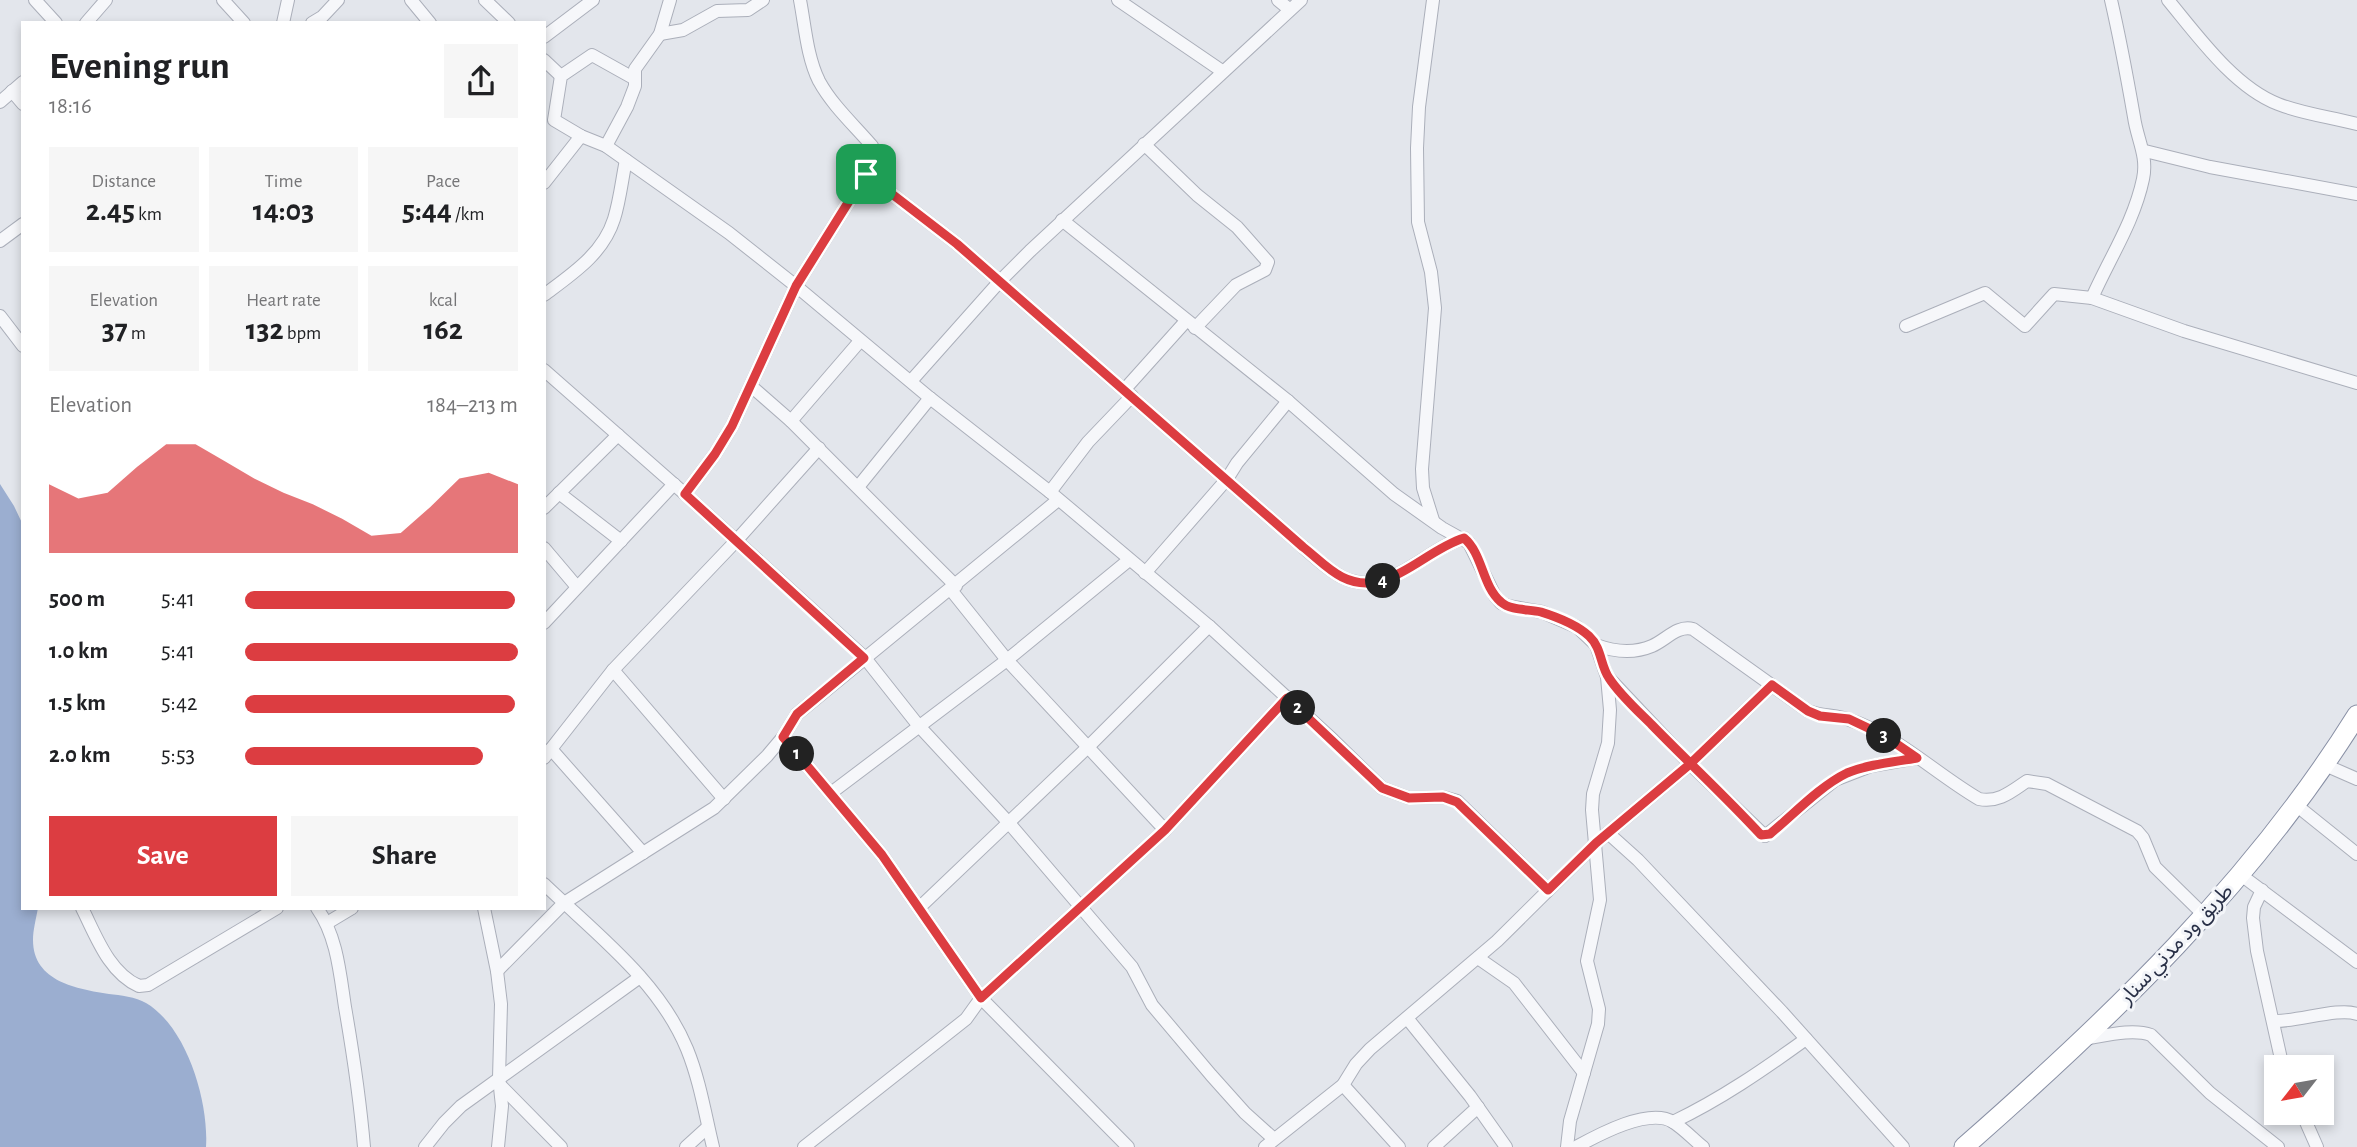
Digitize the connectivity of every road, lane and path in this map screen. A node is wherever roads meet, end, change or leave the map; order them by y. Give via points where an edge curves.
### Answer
1 (35, 0) edge
2 (106, 0) edge
3 (223, 0) edge
4 (288, 0) edge
5 (338, 0) edge
6 (411, 0) edge
7 (485, 0) edge
8 (593, 0) edge
9 (670, 0) edge
10 (762, 0) edge
11 (800, 0) edge
12 (1118, 0) edge
13 (1278, 0) edge
14 (1300, 0) edge
15 (1433, 0) edge
16 (2111, 0) edge
17 (2168, 0) edge
18 (1289, 9) junction
19 (500, 20) edge
20 (54, 21) edge
21 (88, 21) edge
22 (242, 21) edge
23 (284, 21) edge
24 (315, 21) edge
25 (428, 21) edge
26 (660, 34) junction
27 (546, 35) edge
28 (546, 62) edge
29 (1222, 71) junction
30 (561, 76) junction
31 (635, 79) junction
32 (21, 84) edge
33 (12, 91) junction
34 (0, 102) edge
35 (21, 102) edge
36 (2357, 124) edge
37 (581, 136) junction
38 (1144, 144) junction
39 (606, 146) junction
40 (2145, 151) junction
41 (625, 159) junction
42 (866, 174) junction
43 (546, 180) edge
44 (2357, 194) edge
45 (1062, 220) junction
46 (21, 225) edge
47 (0, 241) edge
48 (1000, 281) junction
49 (796, 286) junction
50 (546, 293) edge
51 (2092, 298) junction
52 (0, 316) edge
53 (1190, 324) junction
54 (1906, 326) dead end
55 (860, 341) junction
56 (21, 343) edge
57 (546, 372) edge
58 (911, 382) junction
59 (2357, 383) edge
60 (751, 386) junction
61 (1128, 392) junction
62 (930, 398) junction
63 (1288, 401) junction
64 (791, 421) junction
65 (618, 435) junction
66 (818, 448) junction
67 (1227, 479) junction
68 (674, 484) junction
69 (858, 487) junction
70 (559, 493) junction
71 (685, 494) junction
72 (1054, 496) junction
73 (546, 506) edge
74 (1433, 520) junction
75 (1464, 538) junction
76 (621, 541) junction
77 (736, 541) junction
78 (546, 550) edge
79 (1129, 560) junction
80 (1145, 573) junction
81 (577, 587) junction
82 (953, 588) junction
83 (546, 620) edge
84 (1209, 626) junction
85 (1596, 645) junction
86 (864, 658) junction
87 (1007, 660) junction
88 (612, 670) junction
89 (1608, 677) junction
90 (1772, 685) junction
91 (1287, 698) junction
92 (2357, 715) edge
93 (918, 725) junction
94 (783, 737) junction
95 (1089, 746) junction
96 (548, 754) edge
97 (1917, 758) junction
98 (1690, 764) junction
99 (2325, 765) junction
100 (2357, 779) edge
101 (831, 793) junction
102 (724, 799) junction
103 (2296, 805) junction
104 (1009, 823) junction
105 (1165, 830) junction
106 (1608, 834) junction
107 (1596, 843) junction
108 (643, 853) junction
109 (2357, 854) edge
110 (2241, 874) junction
111 (546, 886) edge
112 (1548, 890) junction
113 (2262, 890) junction
114 (565, 903) junction
115 (920, 907) junction
116 (1081, 907) junction
117 (83, 910) edge
118 (274, 910) edge
119 (318, 910) edge
120 (349, 910) edge
121 (484, 910) edge
122 (2205, 916) junction
123 (327, 923) junction
124 (1478, 958) junction
125 (2357, 962) edge
126 (497, 971) junction
127 (640, 977) junction
128 (981, 998) junction
129 (2357, 1014) edge
130 (1407, 1018) junction
131 (2274, 1021) junction
132 (1806, 1039) junction
133 (2084, 1039) junction
134 (2281, 1055) edge
135 (1584, 1073) junction
136 (500, 1082) junction
137 (1343, 1085) junction
138 (1478, 1107) junction
139 (1673, 1122) junction
140 (2308, 1125) edge
141 (708, 1127) junction
142 (1268, 1145) edge
143 (2272, 1145) edge
144 (364, 1147) edge
145 (425, 1147) edge
146 (498, 1147) edge
147 (561, 1147) edge
148 (686, 1147) edge
149 (713, 1147) edge
150 (804, 1147) edge
151 (1128, 1147) edge
152 (1399, 1147) edge
153 (1434, 1147) edge
154 (1506, 1147) edge
155 (1567, 1147) edge
156 (1576, 1147) edge
157 (1703, 1147) edge
158 (1903, 1147) edge
159 (1964, 1147) edge
160 (2318, 1147) edge

1 - 20 street
2 - 21 street
3 - 22 street
4 - 23 street
5 - 24 street
6 - 25 street
7 - 19 street
8 - 27 street
9 - 26 street
10 - 26 street via 748,10 717,11 682,30
11 - 42 street via 819,80 872,146 875,154
12 - 29 street
13 - 18 street
14 - 18 street
15 - 74 street via 1417,148 1418,222 1435,308 1422,469
16 - 40 street via 2134,120
17 - 36 street via 2254,91 2275,104
18 - 29 street
26 - 31 street via 635,69
28 - 30 street
29 - 38 street
30 - 31 street via 592,55
30 - 37 street via 554,120
31 - 39 street via 627,107
32 - 33 street
33 - 34 street
33 - 35 street
37 - 39 street
37 - 43 street
38 - 45 street
38 - 53 street via 1268,261 1265,270 1236,285
39 - 41 street
40 - 44 street
40 - 51 street via 2136,202
41 - 49 street
41 - 50 street via 607,235 593,256
42 - 48 street
42 - 49 street
45 - 48 street
45 - 53 street
46 - 47 street
48 - 58 street
48 - 61 street
49 - 55 street
49 - 60 street
51 - 54 street via 2054,294 2025,326 1980,293
51 - 59 street
52 - 56 street
53 - 61 street
53 - 63 street
55 - 58 street
55 - 64 street
57 - 65 street
58 - 62 street
60 - 64 street
60 - 71 street via 715,454
61 - 67 street
61 - 72 street via 1088,442
62 - 69 street
62 - 72 street
63 - 67 street
63 - 74 street via 1394,494
64 - 66 street
65 - 68 street
65 - 70 street
66 - 69 street
66 - 77 street
67 - 75 street via 1341,577 1361,584 1390,579 1435,550
67 - 80 street
68 - 71 street
68 - 76 street
69 - 82 street
70 - 73 street
70 - 76 street
71 - 77 street
72 - 79 street
72 - 82 street
74 - 75 street
75 - 85 street via 1502,603 1542,612 1577,627
76 - 81 street
77 - 86 street
77 - 88 street
78 - 81 street
79 - 80 street
79 - 87 street
80 - 84 street
81 - 83 street
82 - 86 street
82 - 87 street
84 - 91 street
84 - 95 street
85 - 89 street
85 - 90 street via 1639,650 1686,627
86 - 93 street
86 - 94 street via 797,714
87 - 93 street
87 - 95 street
88 - 96 street
88 - 102 street
89 - 98 street
89 - 107 street via 1608,743 1593,794
90 - 97 street via 1808,711 1849,719
90 - 98 street
91 - 105 street
91 - 112 street via 1382,788 1409,798 1443,797 1457,802
92 - 99 highway, طريق ود مدني سنار
93 - 101 street
93 - 104 street
94 - 101 street
94 - 102 street
95 - 104 street
95 - 105 street
96 - 108 street
97 - 98 street via 1871,766 1835,780 1765,836
97 - 122 street via 1979,799 2000,798 2027,781 2036,781 2127,824 2143,838 2155,867
98 - 106 street
99 - 100 street
99 - 103 highway, طريق ود مدني سنار
101 - 115 street
102 - 108 street
103 - 109 street
103 - 110 highway, طريق ود مدني سنار
104 - 115 street
104 - 116 street
105 - 116 street
106 - 107 street
106 - 132 street via 1638,860
107 - 112 street
107 - 135 street via 1600,900 1587,961 1599,1009
108 - 114 street
110 - 113 street
110 - 122 highway, طريق ود مدني سنار
111 - 114 street
112 - 124 street
113 - 125 street
113 - 131 street via 2253,918
114 - 126 street
114 - 127 street
115 - 128 street
116 - 128 street
116 - 142 street via 1132,967 1152,1005
117 - 118 street via 120,975 139,986 148,985
119 - 123 street
120 - 123 street
121 - 126 street
122 - 133 highway, طريق ود مدني سنار
123 - 144 street via 349,1025
124 - 130 street
124 - 135 street via 1514,983
126 - 136 street
127 - 136 street
127 - 141 street via 686,1048
128 - 150 street via 965,1019
128 - 151 street
129 - 131 street
130 - 137 street via 1363,1056
130 - 138 street
131 - 134 street
132 - 139 street via 1745,1083
132 - 158 street
133 - 143 street via 2151,1035
133 - 159 highway, طريق ود مدني سنار
135 - 155 street
136 - 145 street via 461,1106
136 - 146 street
136 - 147 street
137 - 142 street
137 - 152 street
138 - 153 street
138 - 154 street
139 - 156 street via 1658,1116 1633,1122
139 - 157 street
140 - 160 street
141 - 148 street
141 - 149 street

